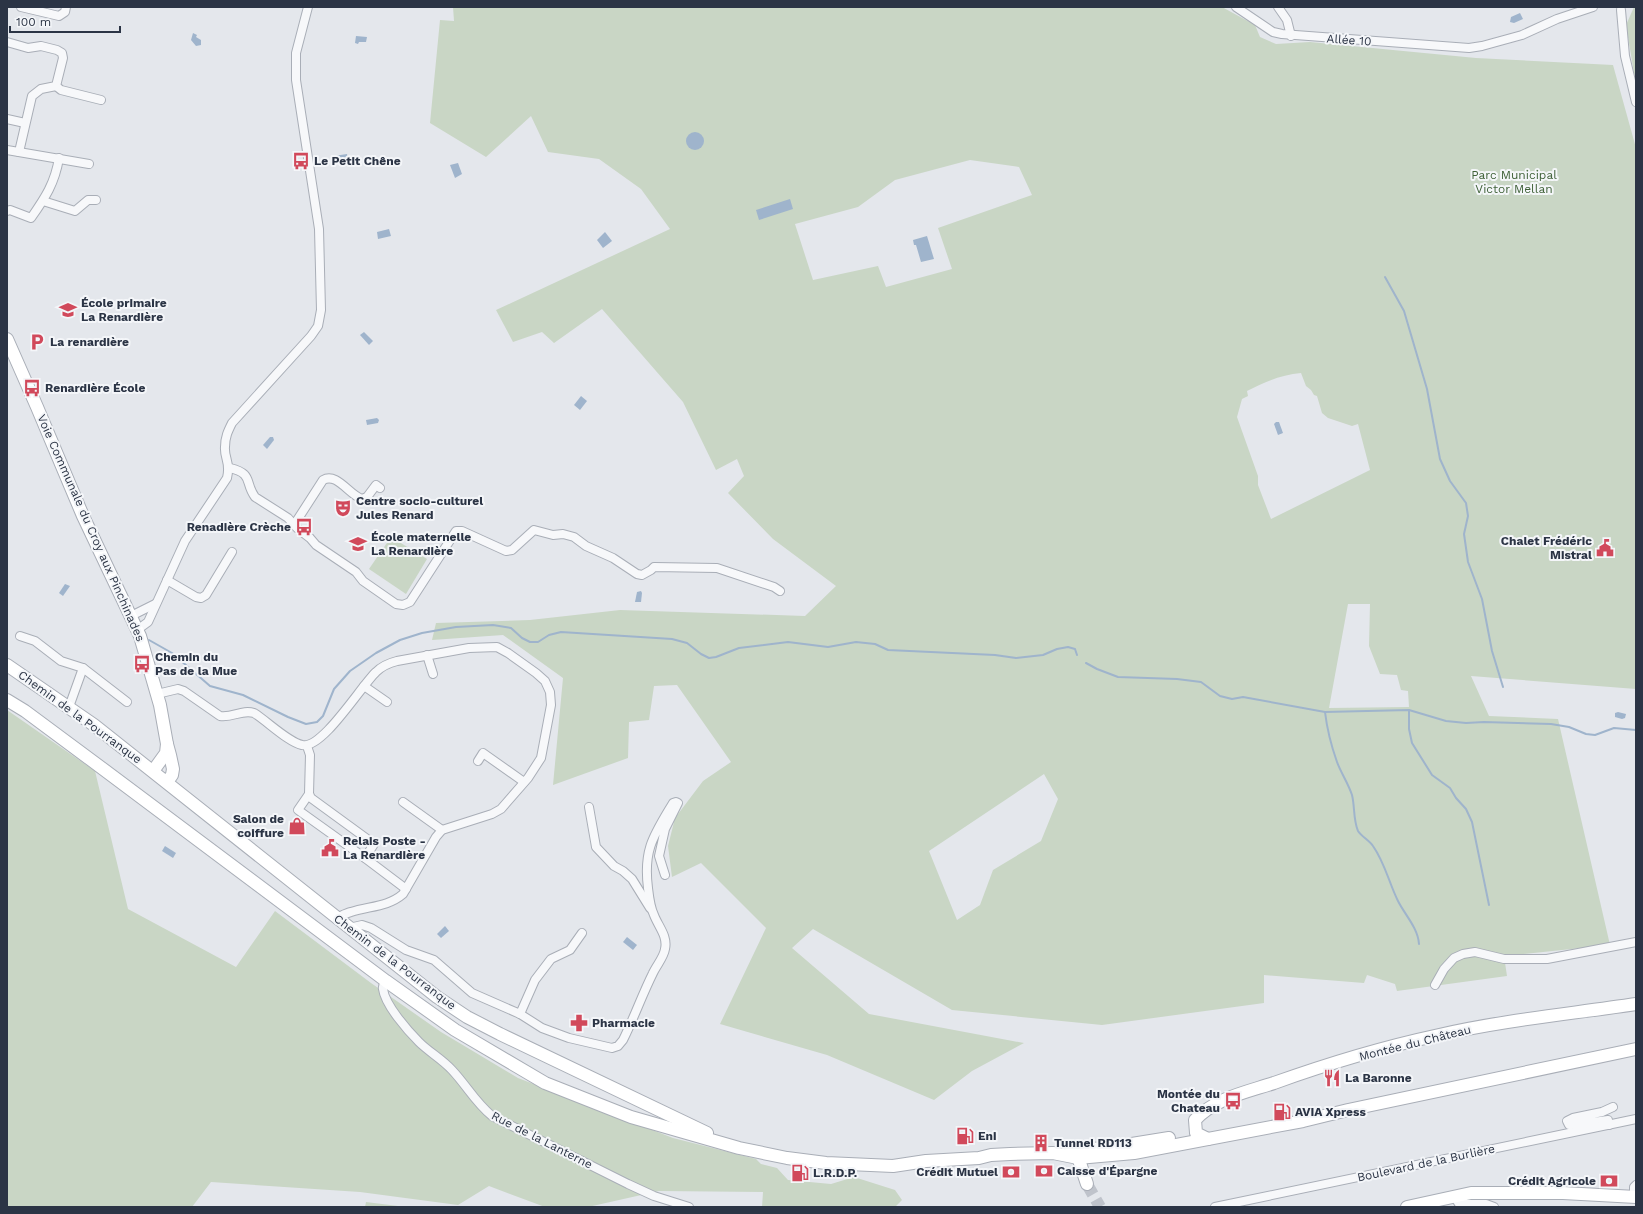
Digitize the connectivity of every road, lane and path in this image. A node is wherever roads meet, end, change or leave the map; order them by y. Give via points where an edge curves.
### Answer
1 (21, 7) edge
2 (66, 7) edge
3 (308, 7) edge
4 (1236, 7) edge
5 (1278, 7) edge
6 (1593, 7) edge
7 (1621, 8) edge
8 (1291, 36) junction
9 (7, 42) edge
10 (56, 86) junction
11 (101, 100) dead end
12 (1636, 102) edge
13 (7, 119) edge
14 (25, 124) junction
15 (7, 150) edge
16 (19, 152) junction
17 (59, 158) junction
18 (89, 164) dead end
19 (96, 200) dead end
20 (43, 201) junction
21 (7, 211) edge
22 (7, 339) edge
23 (230, 468) junction
24 (380, 488) dead end
25 (294, 525) junction
26 (232, 552) dead end
27 (168, 580) junction
28 (780, 591) dead end
29 (155, 604) junction
30 (131, 616) junction
31 (137, 630) junction
32 (20, 636) dead end
33 (427, 655) junction
34 (7, 665) edge
35 (83, 668) junction
36 (433, 674) dead end
37 (364, 686) junction
38 (7, 694) edge
39 (157, 694) junction
40 (7, 700) edge
41 (127, 702) dead end
42 (387, 702) dead end
43 (69, 707) junction
44 (25, 711) junction
45 (167, 744) junction
46 (307, 746) junction
47 (478, 761) dead end
48 (153, 771) junction
49 (167, 782) junction
50 (524, 782) junction
51 (309, 794) junction
52 (403, 802) dead end
53 (589, 807) dead end
54 (442, 830) junction
55 (365, 858) junction
56 (665, 874) dead end
57 (406, 889) junction
58 (653, 914) junction
59 (336, 918) junction
60 (349, 928) junction
61 (582, 933) dead end
62 (1636, 942) edge
63 (386, 981) junction
64 (1434, 985) dead end
65 (1636, 1004) edge
66 (520, 1014) junction
67 (1636, 1049) edge
68 (646, 1105) junction
69 (1613, 1107) dead end
70 (1636, 1119) edge
71 (654, 1123) junction
72 (1609, 1125) junction
73 (1202, 1135) junction
74 (738, 1148) junction
75 (1077, 1154) junction
76 (1087, 1184) tunnel mouth
77 (1636, 1185) edge
78 (1454, 1196) junction
79 (1635, 1197) edge
80 (689, 1207) edge
81 (1215, 1207) edge
82 (1407, 1207) edge
83 (1494, 1207) edge

1 - 2 street via 59,16 65,12
3 - 23 street via 296,53 296,80 319,229 321,310 318,326 311,336 232,423 226,434 224,448
4 - 8 street, Allée 10 via 1273,32
5 - 8 street via 1287,20
6 - 8 street, Allée 10 via 1557,19 1522,35 1469,48
7 - 12 street via 1625,56
9 - 10 street via 28,48 41,46 62,53
10 - 11 street via 61,90
10 - 14 street via 41,89 32,96
13 - 14 street
14 - 16 street
15 - 16 street
16 - 17 street
17 - 18 street
17 - 20 street via 57,174
19 - 20 street via 88,200 75,211
20 - 21 street via 31,218
22 - 30 street, Voie Communale du Croy aux Pinchinades via 83,516
23 - 25 street via 245,475 255,497 288,518
23 - 27 street via 228,478 185,541
24 - 25 street via 376,485 362,500 328,477 323,480
25 - 28 street via 316,546 356,572 363,581 396,604 403,605 410,602 456,531 462,531 506,551 512,550 534,530 553,536 563,534 574,537 586,546 613,558 637,574 646,574 654,567 717,568
26 - 27 street via 206,595 201,598
27 - 29 street
29 - 30 street
29 - 31 street via 148,622
30 - 31 street, Voie Communale du Croy aux Pinchinades
31 - 39 street, Voie Communale du Croy aux Pinchinades
32 - 35 street via 35,641 61,660
33 - 36 street
33 - 37 street via 386,664
33 - 50 street via 469,648 497,647 545,681 550,692 551,705 541,758
34 - 43 street, Chemin de la Pourranque
35 - 41 street
35 - 43 street
37 - 42 street
37 - 46 street via 324,734
38 - 44 street
39 - 45 street, Voie Communale du Croy aux Pinchinades
39 - 46 street via 178,689 184,691 220,716 226,717 248,711 254,713 291,740
40 - 44 street
43 - 48 street, Chemin de la Pourranque
44 - 63 street
45 - 48 street via 166,754
45 - 49 street, Voie Communale du Croy aux Pinchinades via 172,775
46 - 51 street via 310,755
47 - 50 street via 483,753
48 - 49 street, Chemin de la Pourranque
49 - 59 street, Chemin de la Pourranque
50 - 54 street via 501,809
51 - 55 street via 374,844
51 - 55 street via 298,810
52 - 54 street
53 - 58 street via 596,847 614,866 632,879
54 - 57 street
55 - 57 street
56 - 58 street via 659,856 665,830 678,803 676,802 657,829 647,856 646,874
57 - 59 street via 396,901
58 - 66 street via 665,936 665,949 634,1018 618,1046 612,1048 568,1038 542,1028
59 - 60 street, Chemin de la Pourranque
60 - 66 street via 362,925 371,928 406,950 434,960 472,992
60 - 68 street, Chemin de la Pourranque via 436,997 467,1016
61 - 66 street via 570,950 551,959 535,980
62 - 64 street via 1546,959 1504,959 1475,952 1463,954 1454,958
63 - 71 street via 455,1030 545,1083 631,1117
63 - 80 street, Rue de la Lanterne via 383,990 387,1002 401,1021 419,1042 448,1066 481,1107 492,1116 628,1184 654,1196
65 - 73 street, Montée du Château via 1514,1021 1438,1035 1364,1054 1217,1103 1202,1112 1195,1120
67 - 73 street via 1348,1110
68 - 71 street
68 - 74 street, Chemin de la Pourranque
69 - 72 street via 1567,1121 1571,1125 1608,1120
70 - 72 street, Boulevard de la Burlière
71 - 74 street
72 - 81 street, Boulevard de la Burlière
73 - 75 street
73 - 75 street via 1185,1143 1134,1153
74 - 75 street via 826,1163 894,1166 991,1155
75 - 76 street
77 - 79 street
78 - 79 street via 1529,1193
78 - 82 street
78 - 83 street via 1459,1204 1486,1204

